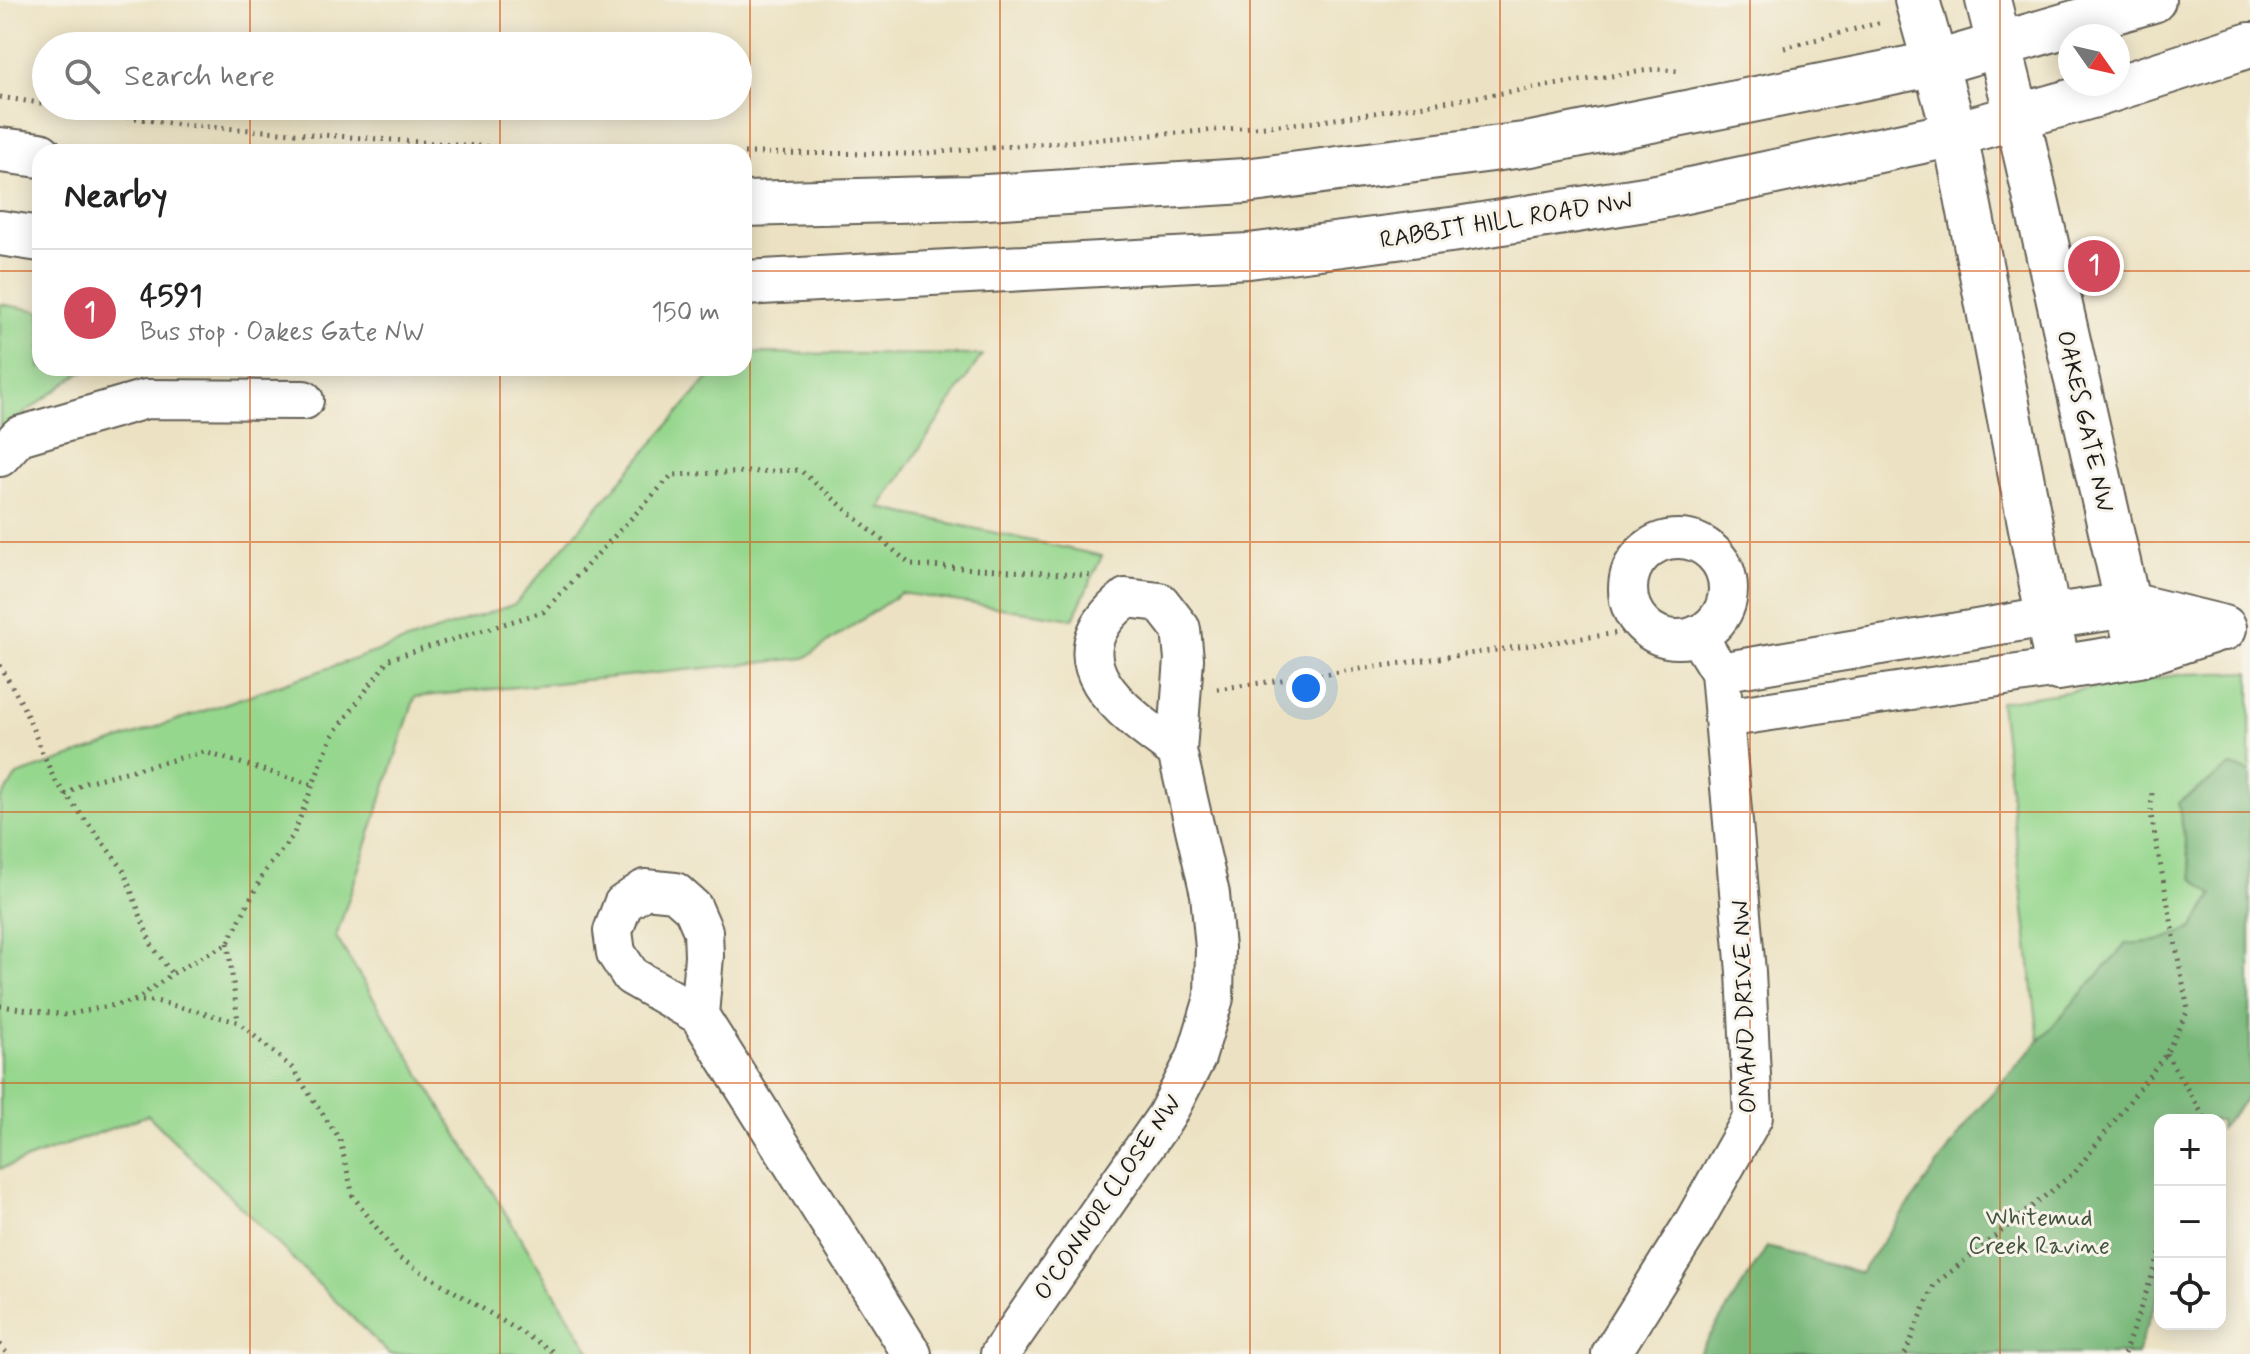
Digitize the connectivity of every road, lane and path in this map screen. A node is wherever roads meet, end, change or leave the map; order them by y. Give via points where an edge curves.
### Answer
1 (1988, 0) edge
2 (2153, 0) edge
3 (1919, 6) edge
4 (2250, 45) edge
5 (2000, 46) junction
6 (1781, 49) dead end
7 (1937, 63) junction
8 (1684, 73) dead end
9 (0, 97) edge
10 (32, 102) edge
11 (2017, 115) junction
12 (147, 120) edge
13 (1955, 134) junction
14 (450, 144) edge
15 (0, 150) edge
16 (752, 153) edge
17 (32, 154) edge
18 (752, 204) edge
19 (0, 233) edge
20 (32, 238) edge
21 (752, 283) edge
22 (304, 400) dead end
23 (0, 457) edge
24 (1100, 577) dead end
25 (2129, 605) junction
26 (2047, 617) junction
27 (2235, 628) edge
28 (1647, 629) junction
29 (1697, 635) junction
30 (2139, 655) junction
31 (0, 665) edge
32 (2058, 668) junction
33 (1720, 672) junction
34 (1181, 694) junction
35 (1724, 718) junction
36 (1177, 751) junction
37 (313, 785) junction
38 (2152, 791) dead end
39 (65, 795) junction
40 (228, 943) junction
41 (172, 974) junction
42 (134, 1001) junction
43 (0, 1006) edge
44 (699, 1015) dead end
45 (238, 1022) junction
46 (2166, 1054) junction
47 (2202, 1114) edge
48 (2159, 1258) edge
49 (0, 1344) edge
50 (7, 1354) edge
51 (557, 1354) edge
52 (912, 1354) edge
53 (1000, 1354) edge
54 (1611, 1354) edge
55 (1905, 1354) edge
56 (2124, 1354) edge

1 - 5 main road, OAKES GATE NW
2 - 5 main road
3 - 6 path
3 - 7 main road
4 - 11 main road, RABBIT HILL ROAD NW
5 - 7 main road
5 - 11 main road, OAKES GATE NW
7 - 13 main road
7 - 18 main road via 1531,144 1245,181 970,198
8 - 16 path via 1656,69 1316,122 914,154
9 - 10 path
11 - 13 main road, RABBIT HILL ROAD NW
11 - 25 main road, OAKES GATE NW
12 - 14 path
13 - 21 main road, RABBIT HILL ROAD NW via 1657,197 1316,248 1187,260
13 - 26 main road
15 - 17 main road
19 - 20 main road
22 - 23 street via 146,399 19,436
24 - 37 path via 911,565 800,470 672,475 543,612 389,659 331,738
25 - 26 main road
25 - 27 main road
25 - 30 main road, OAKES GATE NW
26 - 32 main road
26 - 33 street
27 - 30 main road
28 - 29 street via 1663,637
28 - 29 street via 1629,601 1632,567 1654,544 1685,539 1713,553 1727,581 1722,612
28 - 34 path
29 - 33 street, OMAND DRIVE NW
30 - 32 main road
31 - 39 path
32 - 35 street
33 - 35 street, OMAND DRIVE NW
34 - 36 street, O'CONNOR CLOSE NW
34 - 36 street, O'CONNOR CLOSE NW via 1181,629 1160,602 1126,598 1104,616 1091,645 1095,674 1134,720
35 - 54 street, OMAND DRIVE NW via 1753,1117
36 - 53 street, O'CONNOR CLOSE NW via 1210,894 1214,998 1196,1058 1166,1116
37 - 39 path via 204,752 86,782
37 - 40 path via 293,836 264,872
38 - 46 path via 2151,815 2188,1010
39 - 41 path via 123,869 151,944
40 - 41 path
40 - 45 path
41 - 42 path
42 - 43 path via 66,1015
42 - 45 path via 156,1001
44 - 52 street
45 - 51 path via 292,1068 340,1140 353,1196 399,1258
46 - 47 path
46 - 55 path via 2075,1172 1934,1285
48 - 56 path
49 - 50 path

